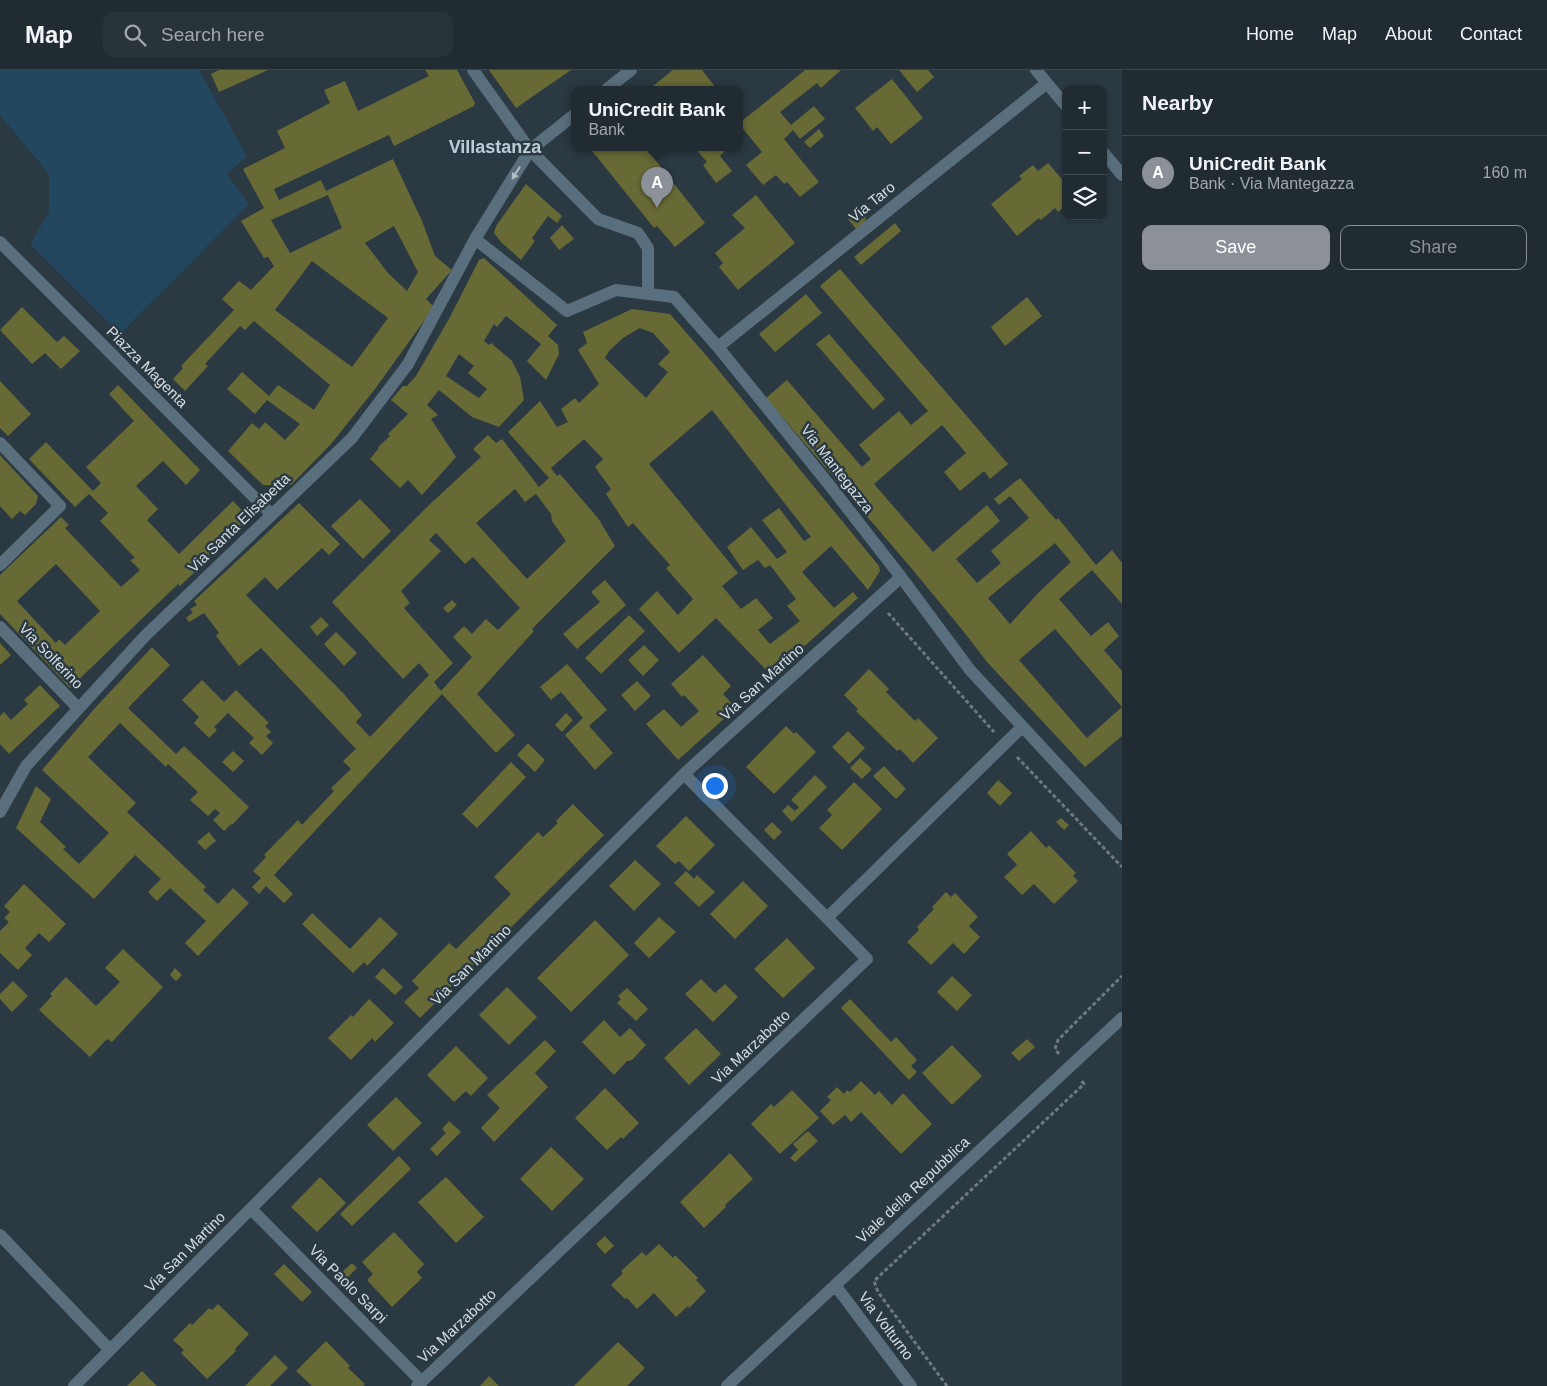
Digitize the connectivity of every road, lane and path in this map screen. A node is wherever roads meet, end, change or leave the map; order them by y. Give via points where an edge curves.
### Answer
1 (473, 70) edge
2 (631, 70) edge
3 (1036, 70) edge
4 (1047, 83) junction
5 (611, 86) edge
6 (1062, 101) edge
7 (571, 117) edge
8 (530, 150) junction
9 (1107, 157) edge
10 (1122, 175) edge
11 (475, 239) junction
12 (0, 242) edge
13 (648, 294) junction
14 (718, 347) junction
15 (0, 443) edge
16 (271, 514) junction
17 (0, 565) edge
18 (901, 577) junction
19 (0, 627) edge
20 (78, 708) junction
21 (1022, 726) junction
22 (684, 774) junction
23 (0, 812) edge
24 (1122, 834) edge
25 (827, 918) junction
26 (1122, 1018) edge
27 (251, 1209) junction
28 (0, 1235) edge
29 (836, 1285) junction
30 (878, 1292) dead end
31 (110, 1350) junction
32 (419, 1384) edge
33 (74, 1386) edge
34 (726, 1386) edge
35 (911, 1386) edge
36 (947, 1386) edge

1 - 8 street
2 - 5 street
3 - 4 street
4 - 6 street
4 - 14 street, Via Taro
7 - 8 street, Via Santa Elisabetta
8 -> 11 street, Via Santa Elisabetta
8 - 13 street via 598,219 638,233 648,248
9 - 10 street
11 - 13 street, Via Mantegazza via 567,310 616,290
11 - 16 street, Via Santa Elisabetta via 408,364 352,438
12 - 16 street, Piazza Magenta
13 - 14 street, Via Mantegazza via 674,297
14 - 18 street, Via Mantegazza
15 - 17 street via 60,506
16 - 20 street, Via Santa Elisabetta via 144,636
18 - 21 street, Via Mantegazza via 970,670
18 - 22 street, Via San Martino
19 - 20 street, Via Solferino
20 - 23 street, Via Santa Elisabetta via 26,766
21 - 24 street, Via Mantegazza
21 - 25 street
22 - 25 street
22 - 27 street, Via San Martino
25 - 32 street, Via Marzabotto via 868,959
26 - 29 street, Viale della Repubblica
27 - 31 street, Via San Martino
27 - 32 street, Via Paolo Sarpi
28 - 31 street
29 - 34 street, Viale della Repubblica
29 - 35 street, Via Volturno
30 - 36 path
31 - 33 street, Via San Martino

